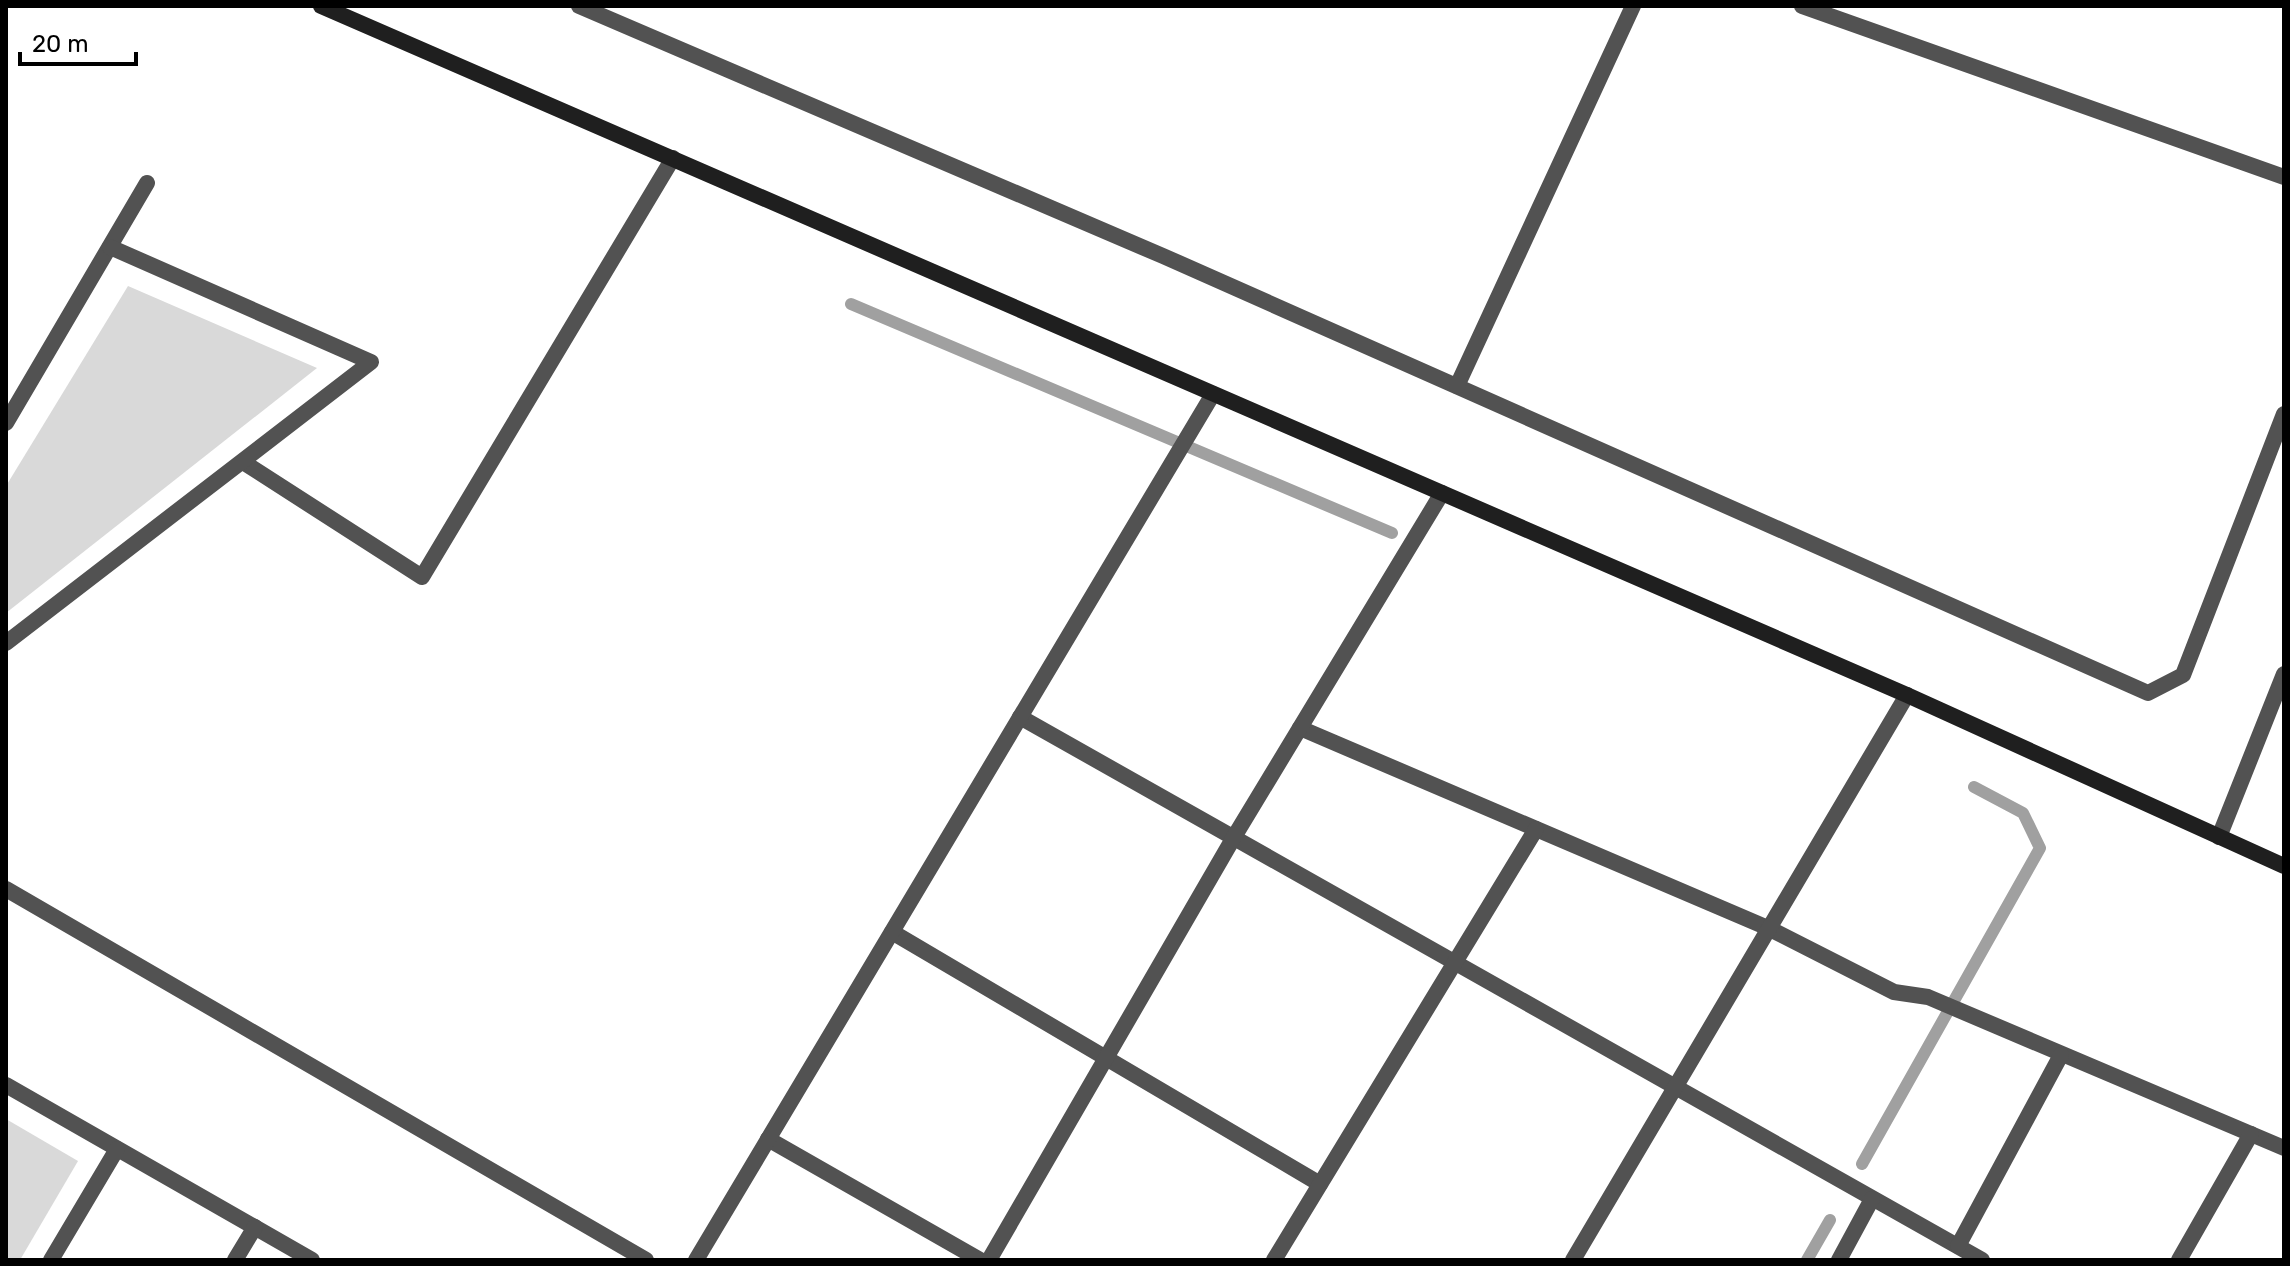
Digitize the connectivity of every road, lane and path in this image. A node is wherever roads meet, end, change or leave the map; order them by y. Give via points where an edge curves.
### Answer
1 (321, 6) edge
2 (579, 6) edge
3 (1633, 6) edge
4 (1802, 6) edge
5 (673, 158) junction
6 (2284, 177) edge
7 (147, 183) dead end
8 (110, 247) junction
9 (1457, 386) junction
10 (1213, 394) junction
11 (2284, 414) edge
12 (6, 423) edge
13 (243, 462) junction
14 (1442, 493) junction
15 (6, 643) edge
16 (2284, 674) edge
17 (1907, 695) junction
18 (1020, 717) junction
19 (1300, 728) junction
20 (1536, 829) junction
21 (1234, 837) junction
22 (2219, 837) junction
23 (2284, 866) edge
24 (6, 889) edge
25 (1768, 928) junction
26 (892, 932) junction
27 (1454, 962) junction
28 (2061, 1055) junction
29 (1105, 1057) junction
30 (6, 1085) edge
31 (1674, 1087) junction
32 (2251, 1134) junction
33 (768, 1139) junction
34 (2284, 1148) edge
35 (117, 1149) junction
36 (1320, 1184) junction
37 (1872, 1199) junction
38 (255, 1227) junction
39 (1958, 1246) junction
40 (51, 1260) edge
41 (235, 1260) edge
42 (312, 1260) edge
43 (646, 1260) edge
44 (696, 1260) edge
45 (980, 1260) edge
46 (989, 1260) edge
47 (1274, 1260) edge
48 (1573, 1260) edge
49 (1839, 1260) edge
50 (1982, 1260) edge
51 (2179, 1260) edge

1 - 5 street
2 - 9 street
3 - 9 street
4 - 6 street
5 - 10 street
5 - 13 street via 422,577
7 - 8 street
8 - 12 street
8 - 13 street via 371,362
9 - 11 street via 2148,693 2183,675
10 - 14 street
10 - 18 street
13 - 15 street
14 - 17 street
14 - 19 street
16 - 22 street
17 - 22 street
17 - 25 street
18 - 21 street
18 - 26 street
19 - 20 street
19 - 21 street
20 - 25 street
20 - 27 street
21 - 27 street
21 - 29 street
22 - 23 street
24 - 43 street
25 - 28 street via 1894,992 1935,1000
25 - 31 street
26 - 29 street
26 - 33 street
27 - 31 street
27 - 36 street
28 - 32 street
28 - 39 street
29 - 36 street
29 - 46 street
30 - 35 street
31 - 37 street
31 - 48 street
32 - 34 street
32 - 51 street
33 - 44 street
33 - 45 street
35 - 38 street
35 - 40 street
36 - 47 street
37 - 39 street
37 - 49 street
38 - 41 street
38 - 42 street
39 - 50 street

